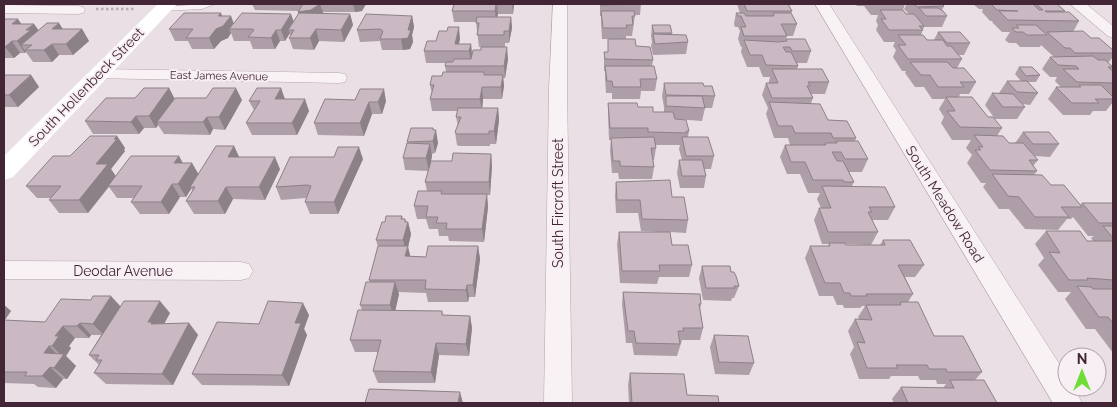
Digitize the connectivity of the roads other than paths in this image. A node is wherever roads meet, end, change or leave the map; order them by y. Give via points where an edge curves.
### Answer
1 (211, 4) edge
2 (560, 4) edge
3 (822, 4) edge
4 (1077, 4) edge
5 (165, 6) edge
6 (4, 9) edge
7 (78, 10) road end
8 (1113, 33) edge
9 (98, 74) junction
10 (339, 78) dead end
11 (4, 171) edge
12 (4, 270) edge
13 (241, 271) dead end
14 (558, 403) edge
15 (1068, 403) edge

1 - 5 lane via 202,7
2 - 14 street, South Fircroft Street
3 - 15 street, South Meadow Road
4 - 8 street
5 - 9 street, South Hollenbeck Street
6 - 7 street
9 - 10 street, East James Avenue
9 - 11 street, South Hollenbeck Street
12 - 13 street, Deodar Avenue

